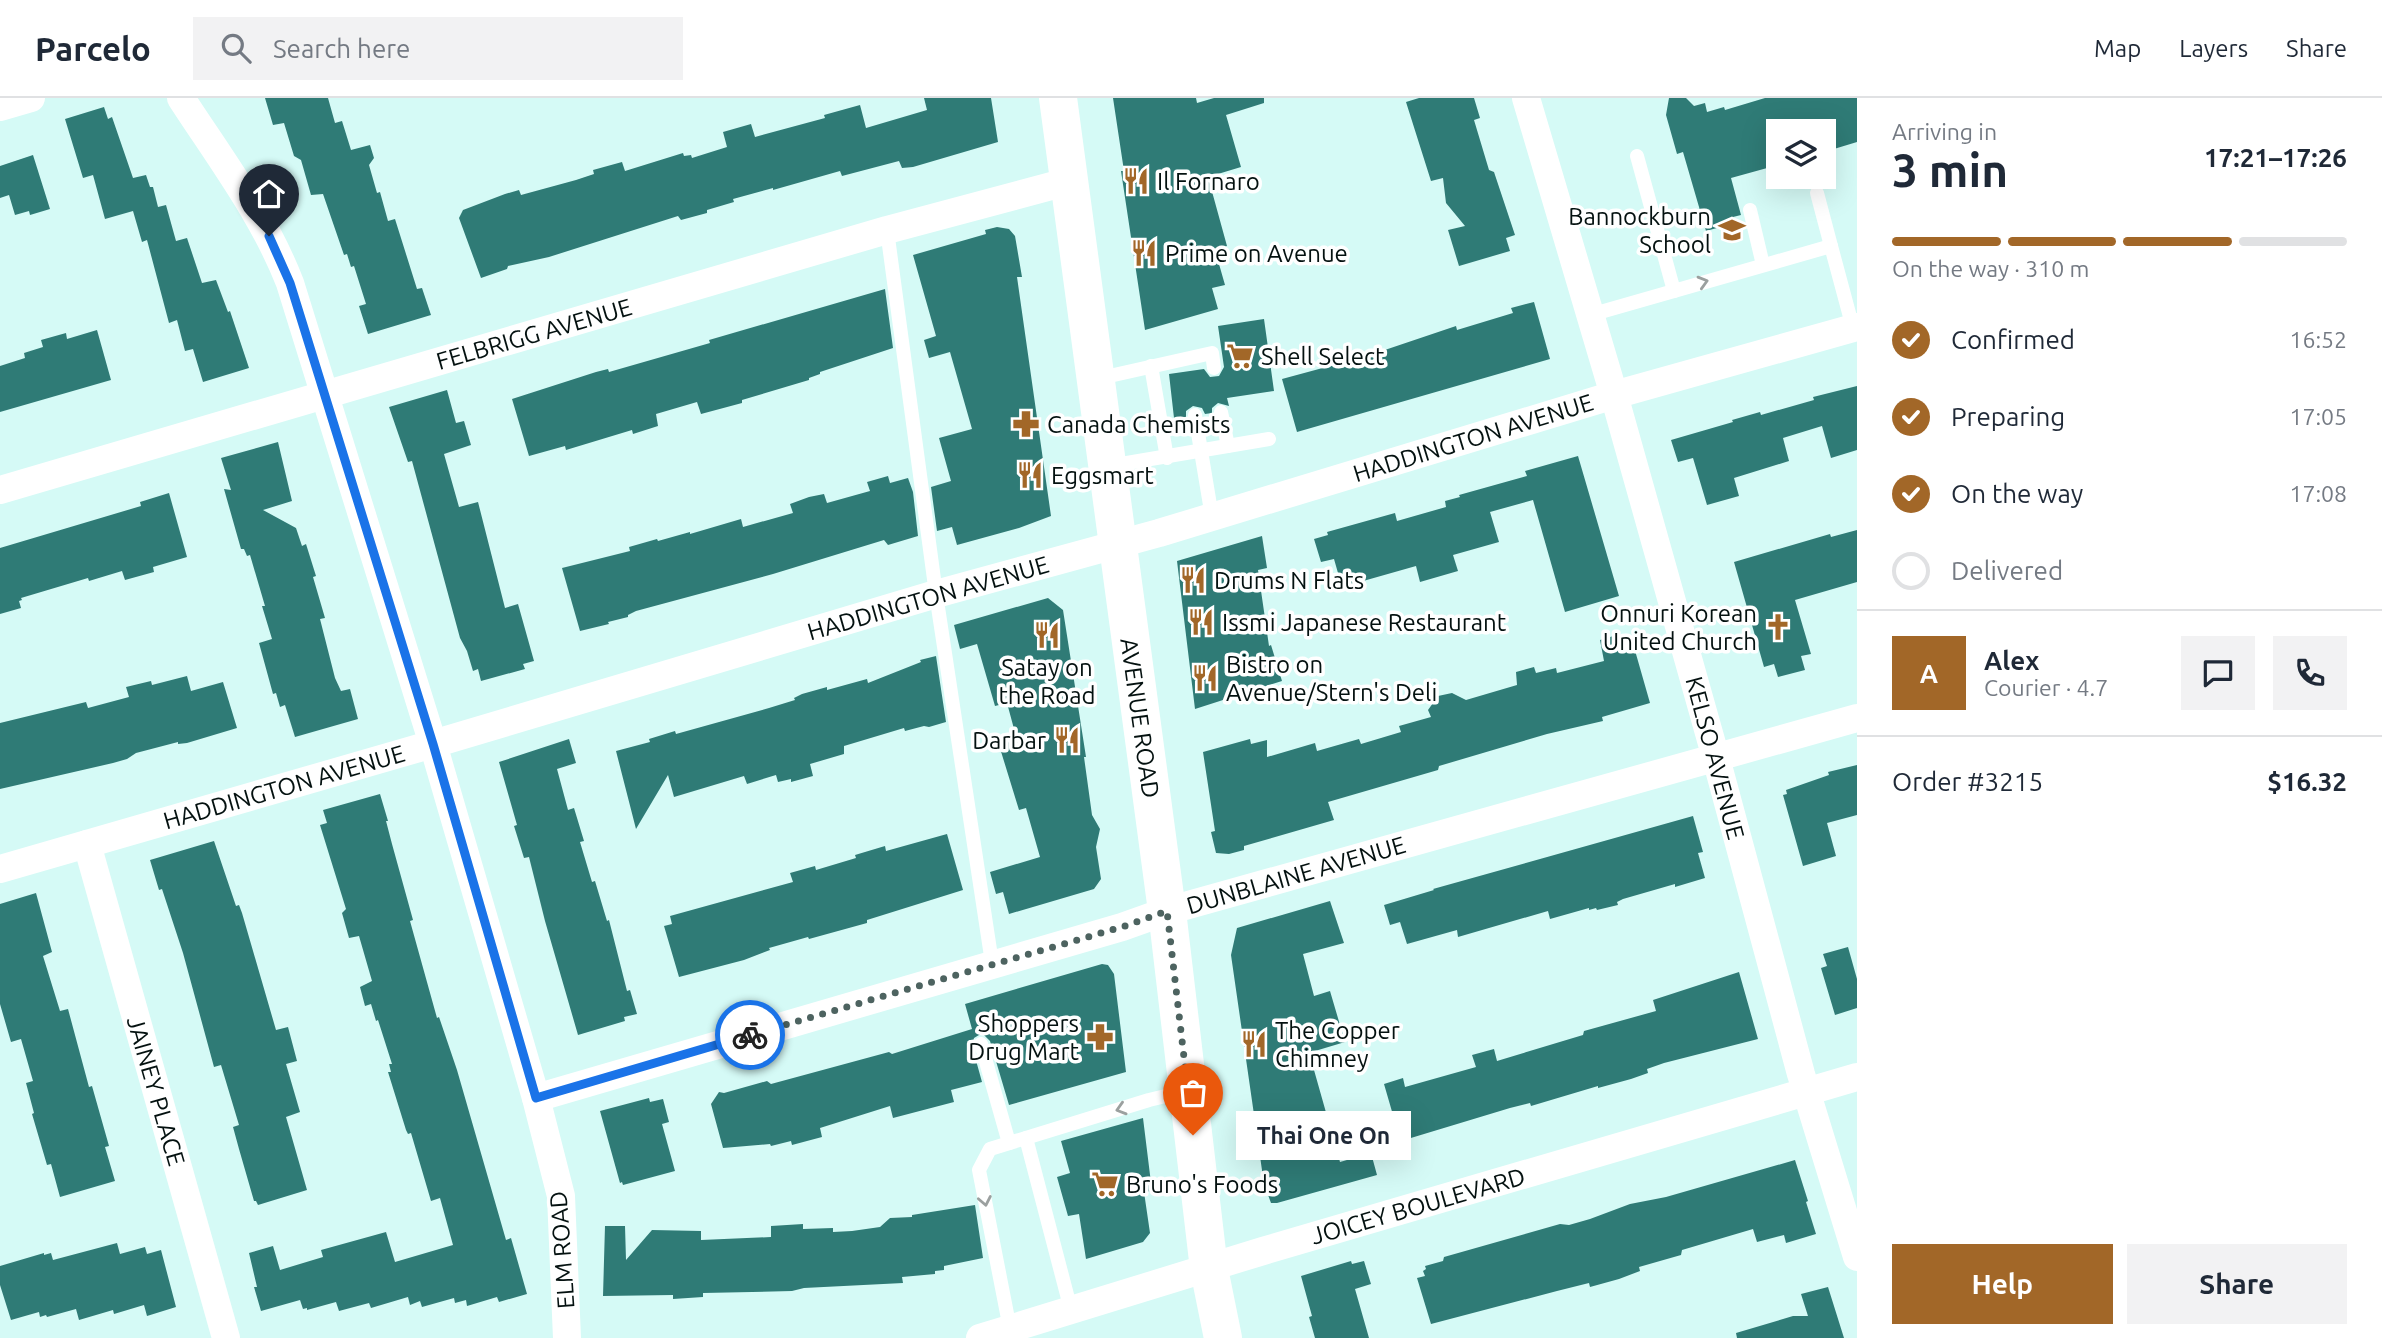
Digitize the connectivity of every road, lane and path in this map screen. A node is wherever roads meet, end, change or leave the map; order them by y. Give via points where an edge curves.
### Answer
1 (31, 98) edge
2 (181, 98) edge
3 (1058, 98) edge
4 (1526, 98) edge
5 (0, 107) edge
6 (1637, 156) dead end
7 (1070, 181) junction
8 (1817, 193) dead end
9 (1750, 210) dead end
10 (887, 230) junction
11 (1831, 246) junction
12 (1763, 265) junction
13 (1674, 290) junction
14 (1590, 315) junction
15 (1855, 328) edge
16 (1151, 366) junction
17 (1214, 368) dead end
18 (1095, 379) junction
19 (1614, 395) junction
20 (324, 396) junction
21 (1222, 412) dead end
22 (1195, 415) dead end
23 (1269, 439) dead end
24 (1228, 446) junction
25 (1200, 452) junction
26 (1167, 458) junction
27 (1106, 466) junction
28 (0, 490) edge
29 (1212, 517) junction
30 (1116, 544) junction
31 (936, 594) junction
32 (1857, 718) edge
33 (433, 744) junction
34 (1716, 758) junction
35 (87, 844) junction
36 (0, 869) edge
37 (1167, 911) junction
38 (992, 963) junction
39 (981, 1044) dead end
40 (1857, 1077) edge
41 (1187, 1091) junction
42 (1806, 1092) junction
43 (536, 1098) junction
44 (1026, 1138) junction
45 (1010, 1143) junction
46 (1857, 1257) edge
47 (1209, 1269) junction
48 (1071, 1310) junction
49 (1010, 1329) junction
50 (226, 1338) edge
51 (567, 1338) edge
52 (980, 1338) edge
53 (1223, 1338) edge

1 - 5 street
2 - 20 street, ELM ROAD via 261,219 278,253
3 - 7 main road, AVENUE ROAD
4 - 14 street, KELSO AVENUE
6 - 13 lane
7 - 10 street, FELBRIGG AVENUE
7 - 18 main road, AVENUE ROAD
8 - 11 lane
9 - 12 lane
10 - 20 street, FELBRIGG AVENUE
10 - 31 lane
11 - 12 lane
11 - 15 lane
13 -> 12 lane
13 - 14 lane
14 - 19 street, KELSO AVENUE
15 - 19 street, HADDINGTON AVENUE
16 - 17 lane via 1188,365 1212,353
16 - 18 lane
16 - 26 lane
18 - 27 main road, AVENUE ROAD
19 - 29 street, HADDINGTON AVENUE
19 - 34 street, KELSO AVENUE
20 - 28 street, FELBRIGG AVENUE
20 - 33 street, ELM ROAD
21 - 24 lane
22 - 25 lane
23 - 24 lane
24 - 25 lane
25 - 26 lane
25 - 29 lane
26 - 27 lane
27 - 30 main road, AVENUE ROAD
29 - 30 street, HADDINGTON AVENUE
30 - 31 street, HADDINGTON AVENUE
30 - 37 main road, AVENUE ROAD
31 - 33 street, HADDINGTON AVENUE
31 - 38 lane
32 - 34 street, DUNBLAINE AVENUE
33 - 35 street, HADDINGTON AVENUE
33 - 43 street, ELM ROAD
34 - 37 street, DUNBLAINE AVENUE
34 - 42 street, KELSO AVENUE
35 - 36 street, HADDINGTON AVENUE
35 - 50 street, JAINEY PLACE
37 - 38 street, DUNBLAINE AVENUE
37 - 41 main road, AVENUE ROAD
38 - 43 street, DUNBLAINE AVENUE
39 - 45 lane
40 - 42 street, JOICEY BOULEVARD
41 -> 44 lane
41 - 47 main road, AVENUE ROAD
42 - 46 street, KELSO AVENUE
42 - 47 street, JOICEY BOULEVARD
43 - 51 street, ELM ROAD via 561,1196
44 - 45 lane
44 - 48 lane
45 -> 49 lane via 990,1149 979,1170
47 - 48 street, JOICEY BOULEVARD
47 - 53 main road, AVENUE ROAD
48 - 49 street, JOICEY BOULEVARD
49 - 52 street, JOICEY BOULEVARD

